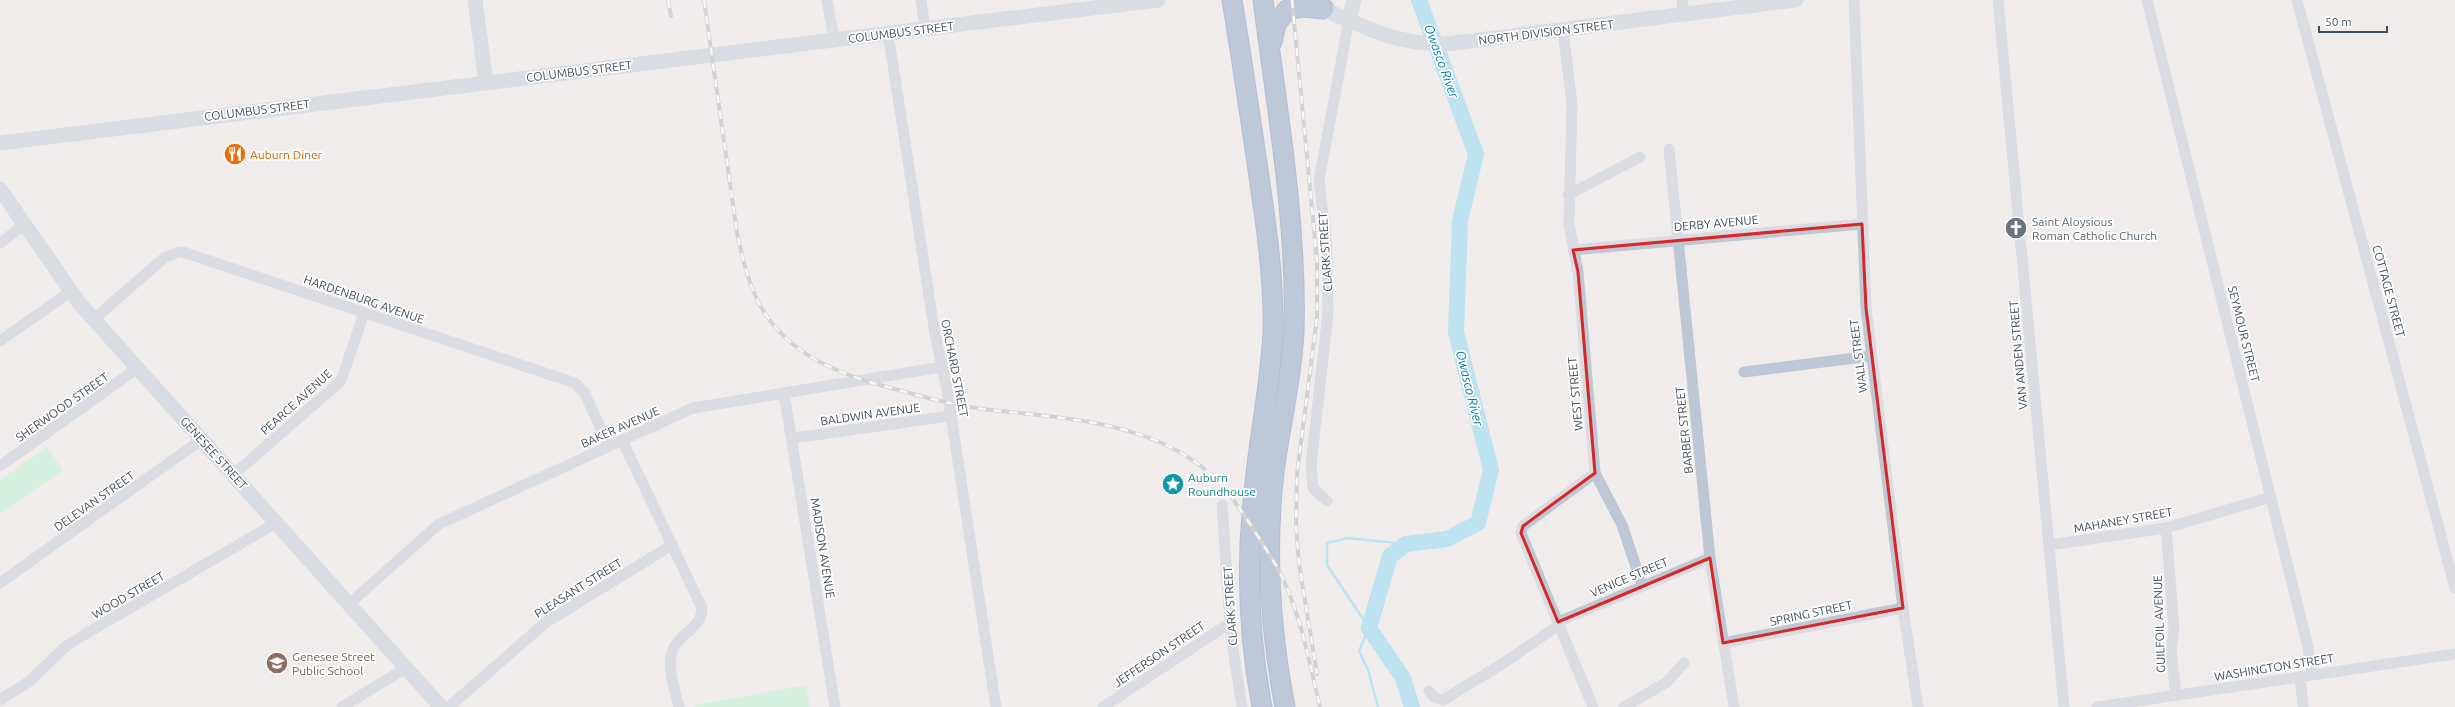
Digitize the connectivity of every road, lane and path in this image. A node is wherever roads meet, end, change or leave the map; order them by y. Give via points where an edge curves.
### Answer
1 (475, 0) edge
2 (827, 0) edge
3 (921, 0) edge
4 (1158, 0) edge
5 (1232, 0) edge
6 (1263, 0) edge
7 (1302, 0) edge
8 (1354, 0) edge
9 (1796, 0) edge
10 (1854, 0) edge
11 (1998, 0) edge
12 (2147, 0) edge
13 (2297, 0) edge
14 (1077, 5) edge
15 (1683, 7) edge
16 (1324, 9) junction
17 (1349, 20) junction
18 (925, 29) junction
19 (1563, 30) junction
20 (888, 33) junction
21 (834, 40) junction
22 (1270, 60) junction
23 (486, 82) junction
24 (0, 143) edge
25 (1669, 149) dead end
26 (1640, 157) dead end
27 (0, 189) edge
28 (1568, 195) junction
29 (1862, 224) junction
30 (24, 225) junction
31 (1677, 240) junction
32 (0, 243) edge
33 (1573, 250) junction
34 (71, 291) junction
35 (364, 313) junction
36 (94, 319) junction
37 (0, 341) edge
38 (1871, 356) junction
39 (942, 367) junction
40 (138, 368) junction
41 (1744, 372) dead end
42 (784, 393) junction
43 (950, 416) junction
44 (792, 438) junction
45 (201, 440) junction
46 (622, 440) junction
47 (609, 446) junction
48 (0, 466) edge
49 (1595, 472) junction
50 (233, 475) junction
51 (2271, 497) junction
52 (1327, 501) dead end
53 (1222, 505) dead end
54 (276, 523) junction
55 (2166, 528) junction
56 (672, 545) junction
57 (2049, 545) junction
58 (1710, 558) junction
59 (0, 583) edge
60 (1642, 585) junction
61 (2455, 588) edge
62 (349, 604) junction
63 (1903, 608) junction
64 (1558, 623) junction
65 (1230, 624) junction
66 (1723, 643) junction
67 (2455, 654) edge
68 (1684, 663) dead end
69 (406, 668) junction
70 (2312, 674) junction
71 (2300, 677) junction
72 (1429, 690) dead end
73 (2176, 695) junction
74 (0, 700) edge
75 (342, 707) edge
76 (441, 707) edge
77 (449, 707) edge
78 (679, 707) edge
79 (835, 707) edge
80 (996, 707) edge
81 (1103, 707) edge
82 (1242, 707) edge
83 (1262, 707) edge
84 (1285, 707) edge
85 (1593, 707) edge
86 (1624, 707) edge
87 (1734, 707) edge
88 (1918, 707) edge
89 (2064, 707) edge
90 (2097, 707) edge
91 (2303, 707) edge

1 - 23 street
2 - 21 street
3 - 18 street
4 - 14 street, COLUMBUS STREET
5 - 83 highway via 1265,215 1272,292 1273,330 1269,384 1254,484 1250,550 1250,613
6 - 22 highway
7 - 16 street, NORTH DIVISION STREET
8 - 17 street, CLARK STREET
9 - 15 street, NORTH DIVISION STREET
10 - 29 street, WALL STREET
11 - 57 street, VAN ANDEN STREET
12 - 51 street, SEYMOUR STREET
13 - 61 street, COTTAGE STREET
14 - 18 street, COLUMBUS STREET
15 - 19 street, NORTH DIVISION STREET
16 - 17 street, NORTH DIVISION STREET
16 - 22 highway via 1293,8 1281,15 1274,29
17 - 19 street, NORTH DIVISION STREET via 1386,36 1432,44 1481,41
17 - 52 street, CLARK STREET via 1319,180 1327,249 1328,313 1311,466 1313,488
18 - 20 street, COLUMBUS STREET
19 - 28 street, WEST STREET via 1572,103
20 - 21 street, COLUMBUS STREET
20 - 39 street, ORCHARD STREET via 934,334
21 - 23 street, COLUMBUS STREET
22 - 84 highway via 1288,195 1295,289 1290,368 1274,470 1269,539 1274,645
23 - 24 street, COLUMBUS STREET
25 - 31 street, BARBER STREET
26 - 28 street
27 - 30 street, GENESEE STREET
28 - 33 street, WEST STREET
29 - 31 street, DERBY AVENUE
29 - 38 street, WALL STREET
30 - 32 street
30 - 34 street, GENESEE STREET
31 - 33 street, DERBY AVENUE
31 - 58 street, BARBER STREET
33 - 49 street, WEST STREET via 1578,272
34 - 36 street, GENESEE STREET
34 - 37 street
35 - 36 street, HARDENBURG AVENUE via 178,252 164,258
35 - 47 street, HARDENBURG AVENUE via 575,383 584,392
35 - 50 street, PEARCE AVENUE via 341,380
36 - 40 street, GENESEE STREET
38 - 41 street
38 - 63 street, WALL STREET
39 - 42 street, BAKER AVENUE
39 - 43 street, ORCHARD STREET
40 - 45 street, GENESEE STREET
40 - 48 street, SHERWOOD STREET
42 - 44 street, MADISON AVENUE
42 - 46 street, BAKER AVENUE via 701,406
43 - 44 street, BALDWIN AVENUE
43 - 80 street, ORCHARD STREET
44 - 79 street, MADISON AVENUE
45 - 50 street, GENESEE STREET
45 - 59 street, DELEVAN STREET
46 - 47 street, BAKER AVENUE
46 - 56 street
47 - 62 street, BAKER AVENUE via 439,524
49 - 60 street via 1622,525
49 - 64 street via 1523,526 1521,533
50 - 54 street, GENESEE STREET
51 - 55 street, MAHANEY STREET
51 - 70 street, SEYMOUR STREET via 2308,647
53 - 65 street, CLARK STREET
54 - 62 street, GENESEE STREET
54 - 74 street, WOOD STREET via 82,636 58,654 30,681
55 - 57 street, MAHANEY STREET
55 - 73 street, GUILFOIL AVENUE via 2174,629 2171,652
56 - 77 street, PLEASANT STREET via 545,623
56 - 78 street via 702,608 698,622 672,652 671,663
57 - 89 street, VAN ANDEN STREET
58 - 60 street, VENICE STREET
58 - 66 street, BARBER STREET
60 - 64 street, VENICE STREET
62 - 69 street, GENESEE STREET
63 - 66 street, SPRING STREET
63 - 88 street, WALL STREET
64 - 72 street, VENICE STREET via 1502,664 1443,700 1435,698
64 - 85 street
65 - 81 street, JEFFERSON STREET via 1211,634
65 - 82 street, CLARK STREET
66 - 87 street, BARBER STREET
67 - 70 street, WASHINGTON STREET
68 - 86 street via 1667,682
69 - 75 street
69 - 76 street, GENESEE STREET
70 - 71 street, WASHINGTON STREET
71 - 73 street, WASHINGTON STREET
71 - 91 street
73 - 90 street, WASHINGTON STREET

